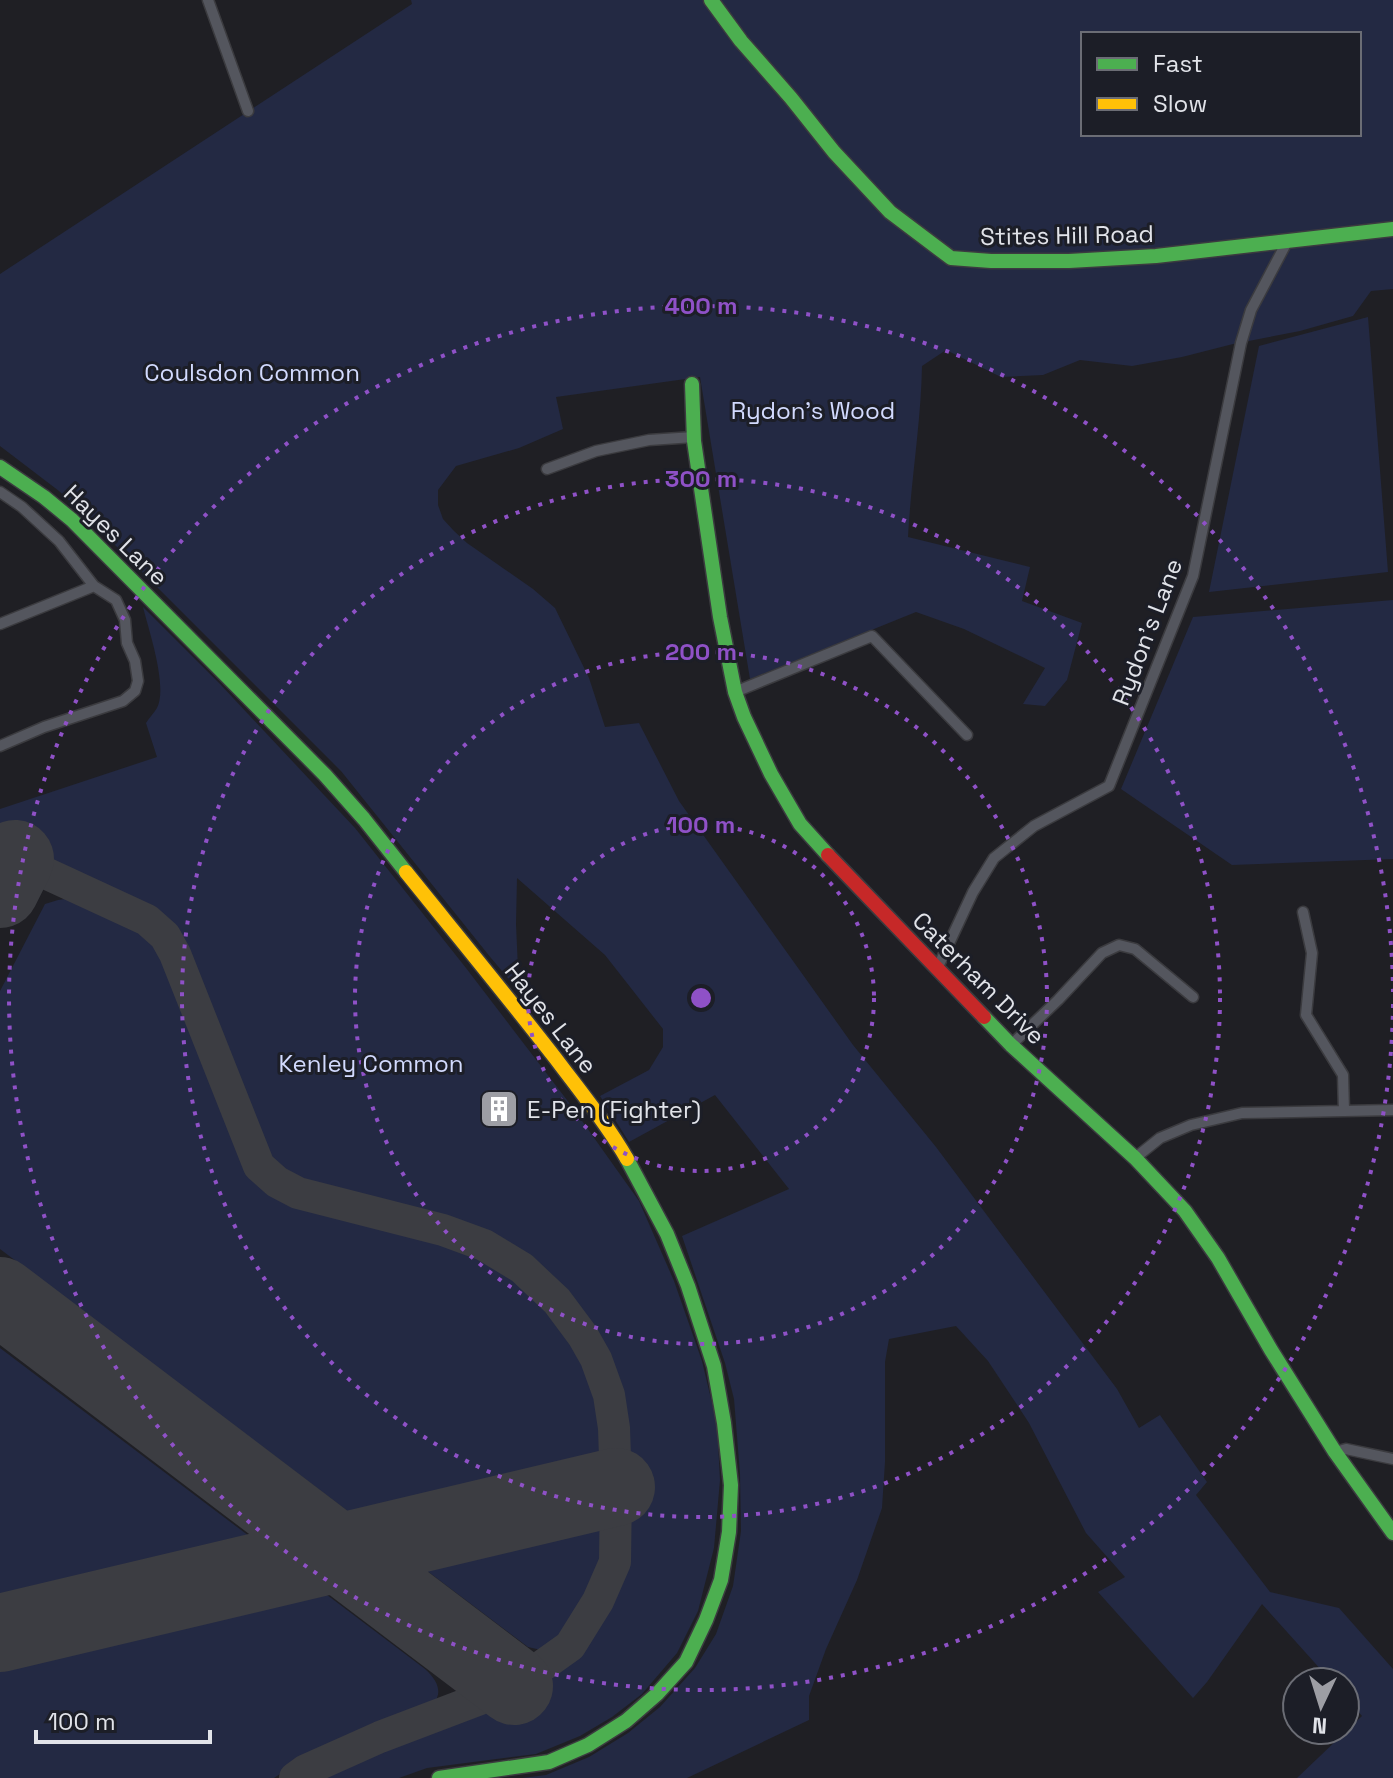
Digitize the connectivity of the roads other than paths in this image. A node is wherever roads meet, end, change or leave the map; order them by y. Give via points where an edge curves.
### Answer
1 (208, 0) edge
2 (711, 0) edge
3 (248, 111) dead end
4 (1393, 229) edge
5 (1288, 240) junction
6 (692, 384) dead end
7 (694, 437) junction
8 (0, 467) edge
9 (547, 469) dead end
10 (0, 492) edge
11 (94, 586) junction
12 (0, 624) edge
13 (735, 692) junction
14 (967, 735) dead end
15 (0, 746) edge
16 (1303, 912) dead end
17 (937, 969) junction
18 (1193, 997) dead end
19 (1011, 1045) junction
20 (1393, 1110) edge
21 (1344, 1111) junction
22 (1135, 1158) junction
23 (1335, 1452) junction
24 (1393, 1459) edge
25 (1393, 1533) edge
26 (439, 1778) edge

1 - 3 street
2 - 5 street, Stites Hill Road via 843,162 890,212 951,258 1069,261
4 - 5 street, Stites Hill Road
5 - 17 street, Rydon's Lane via 1251,310 1241,343 1193,576 1109,786 1034,826 994,858
6 - 7 street, Caterham Drive
7 - 9 street via 596,451
7 - 13 street, Caterham Drive
8 - 26 street, Hayes Lane via 90,538 364,819 620,1147 688,1286 714,1366 731,1485 721,1580 686,1662 626,1721 588,1745 549,1762
10 - 11 street via 59,541
11 - 12 street
11 - 15 street via 116,600 125,620 138,681 135,691 123,701
13 - 14 street via 872,636
13 - 17 street, Caterham Drive via 800,824
16 - 21 street via 1312,953 1306,1015 1343,1075
17 - 19 street, Caterham Drive
18 - 19 street via 1135,949 1119,945 1102,953
19 - 22 street, Caterham Drive
20 - 21 street
21 - 22 street via 1242,1113 1160,1138
22 - 23 street, Caterham Drive via 1185,1211 1218,1258
23 - 24 street via 1346,1449
23 - 25 street, Caterham Drive

